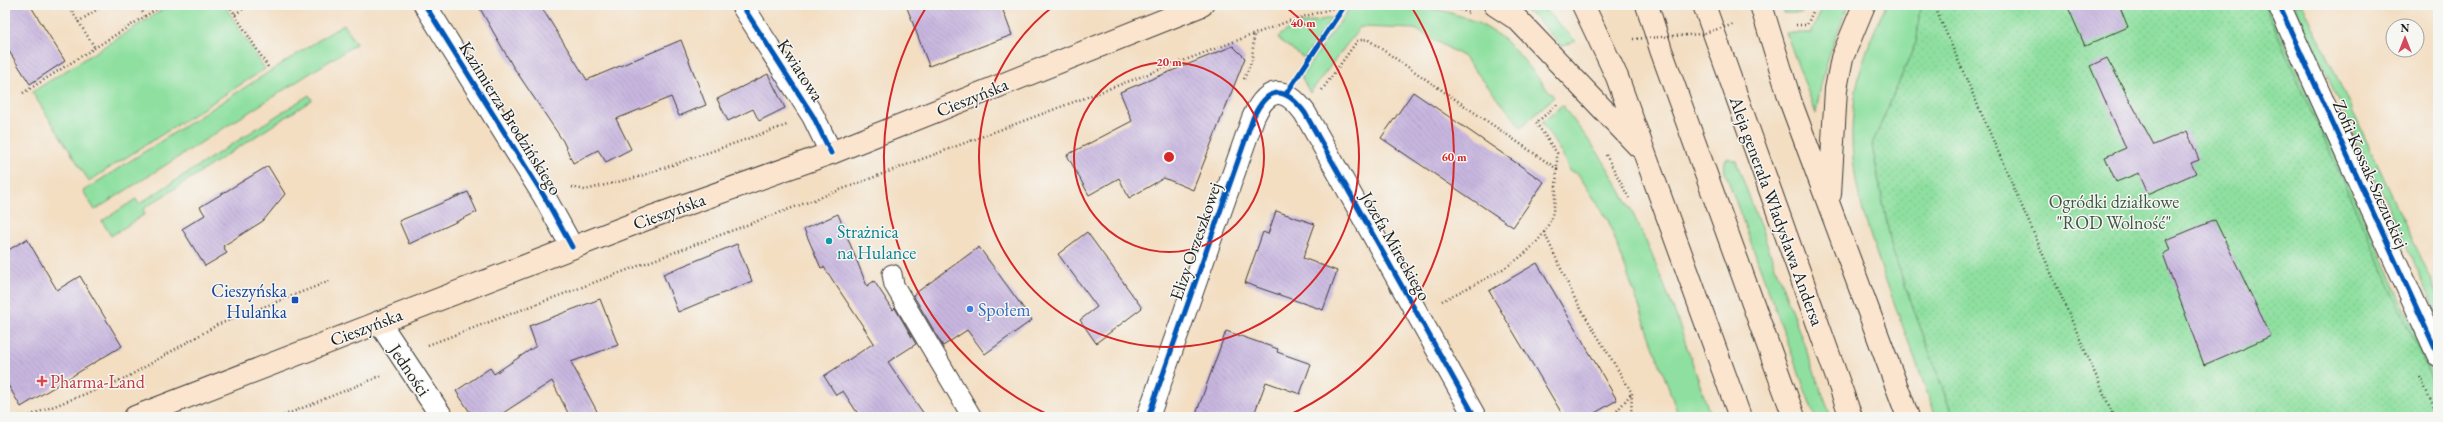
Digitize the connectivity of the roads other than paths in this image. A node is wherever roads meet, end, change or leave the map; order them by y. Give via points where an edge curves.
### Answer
1 (425, 5) edge
2 (742, 5) edge
3 (1202, 5) edge
4 (1495, 5) edge
5 (1583, 5) edge
6 (1647, 5) edge
7 (1704, 5) edge
8 (1761, 5) edge
9 (1864, 5) edge
10 (2279, 5) edge
11 (1286, 94) joint
12 (1643, 152) junction
13 (831, 153) junction
14 (1829, 206) junction
15 (572, 247) junction
16 (892, 274) dead end
17 (379, 322) junction
18 (2438, 355) edge
19 (135, 417) edge
20 (442, 417) edge
21 (972, 417) edge
22 (1148, 417) edge
23 (1475, 417) edge
24 (1740, 417) edge
25 (1794, 417) edge
26 (1851, 417) edge
27 (1908, 417) edge

1 - 15 street, Kazimierza Brodzińskiego via 544,196
2 - 13 street, Kwiatowa via 814,116
3 - 13 main road, Cieszyńska
4 - 12 main road via 1518,20
5 - 12 main road via 1617,77
6 - 25 main road
7 - 26 main road, Aleja generała Władysława Andersa
8 - 14 main road via 1791,103
9 - 14 main road via 1842,58 1836,88
10 - 18 street, Zofii Kossak-Szczuckiej
11 - 22 street, Elizy Orzeszkowej via 1276,93 1266,98 1259,105 1253,118
11 - 23 street, Józefa Mireckiego via 1294,99 1305,113
12 - 24 main road
13 - 15 main road, Cieszyńska
14 - 27 main road
15 - 17 main road, Cieszyńska
16 - 21 lane via 894,285
17 - 19 main road, Cieszyńska
17 - 20 street, Jedności

